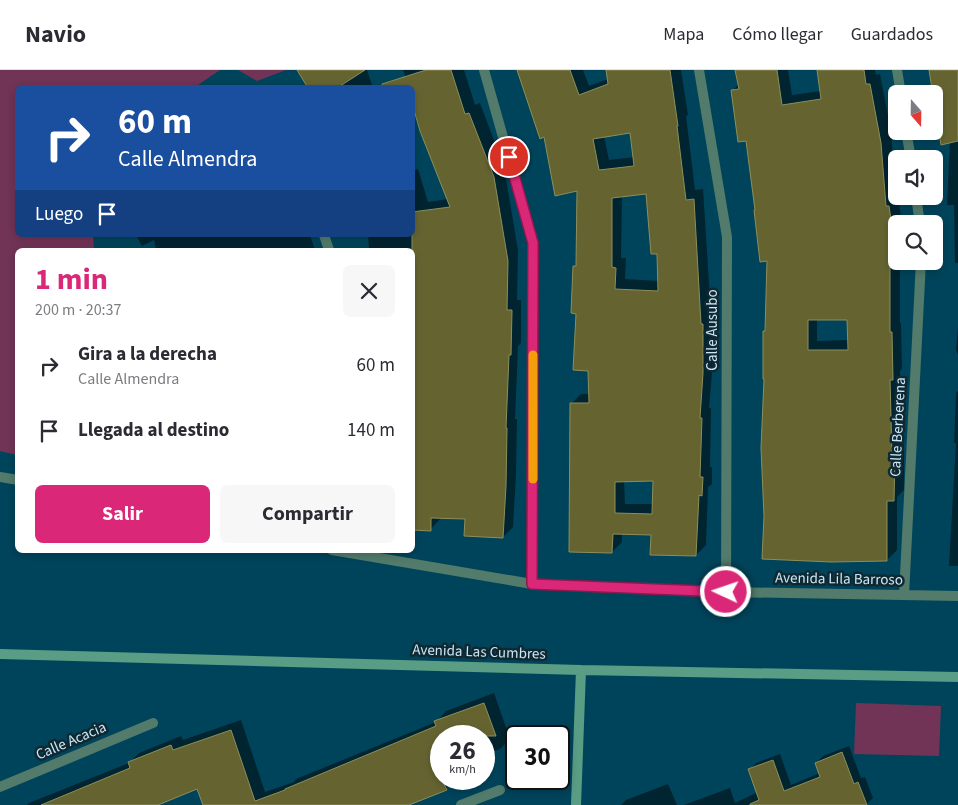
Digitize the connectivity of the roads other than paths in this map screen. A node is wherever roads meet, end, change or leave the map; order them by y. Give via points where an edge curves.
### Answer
1 (484, 70) edge
2 (699, 70) edge
3 (897, 70) edge
4 (900, 85) edge
5 (921, 270) edge
6 (0, 477) edge
7 (15, 480) edge
8 (350, 553) edge
9 (532, 584) junction
10 (726, 592) junction
11 (904, 595) junction
12 (958, 596) edge
13 (0, 654) edge
14 (581, 670) junction
15 (958, 677) edge
16 (153, 723) dead end
17 (0, 787) edge
18 (500, 790) dead end
19 (461, 805) edge
20 (576, 805) edge

1 - 9 street via 533,243
2 - 10 street, Calle Ausubo via 727,237
3 - 4 street
5 - 11 street, Calle Berberena
6 - 7 street
8 - 9 street, Avenida Lila Barroso
9 - 10 street, Avenida Lila Barroso
10 - 11 street, Avenida Lila Barroso
11 - 12 street, Avenida Lila Barroso
13 - 14 street, Avenida Las Cumbres
14 - 15 street, Avenida Las Cumbres
14 - 20 street
16 - 17 street, Calle Acacia
18 - 19 street

